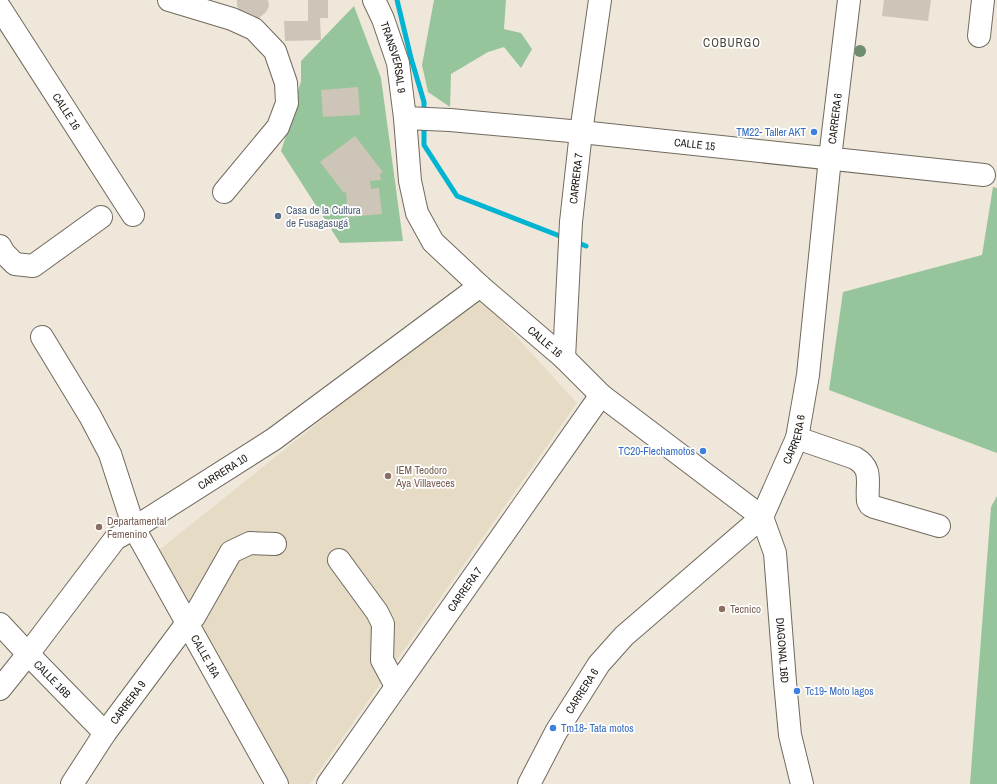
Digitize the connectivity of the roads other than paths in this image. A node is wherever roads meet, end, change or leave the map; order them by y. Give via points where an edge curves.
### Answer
1 (169, 0) edge
2 (374, 0) edge
3 (600, 0) edge
4 (849, 0) edge
5 (983, 0) edge
6 (4, 21) edge
7 (979, 36) dead end
8 (408, 118) junction
9 (581, 132) junction
10 (830, 158) junction
11 (984, 175) dead end
12 (224, 192) dead end
13 (133, 216) dead end
14 (101, 218) dead end
15 (0, 246) edge
16 (480, 286) junction
17 (42, 336) dead end
18 (564, 358) junction
19 (601, 395) junction
20 (797, 438) junction
21 (762, 517) junction
22 (939, 526) dead end
23 (134, 528) junction
24 (275, 544) dead end
25 (339, 560) dead end
26 (187, 623) junction
27 (0, 624) edge
28 (28, 654) junction
29 (396, 686) junction
30 (0, 689) edge
31 (105, 733) junction
32 (75, 783) edge
33 (277, 784) edge
34 (328, 784) edge
35 (529, 784) edge
36 (802, 784) edge

1 - 12 street via 232,18 254,29 275,51 286,83 287,103 278,127
2 - 8 street, TRANSVERSAL 9 via 398,63
3 - 9 street, CARRERA 7
4 - 10 street, CARRERA 6
5 - 7 street
6 - 13 street, CALLE 16
8 - 9 street, CALLE 15
8 - 16 street, CALLE 16 via 410,181 417,213 433,242
9 - 10 street, CALLE 15
9 - 18 street, CARRERA 7 via 571,222
10 - 11 street, CALLE 15
10 - 20 street, CARRERA 6 via 808,375
14 - 15 street via 33,266 14,264
16 - 18 street, CALLE 16
16 - 23 street, CARRERA 10 via 274,439
17 - 23 street, CALLE 16A via 110,454
18 - 19 street, CALLE 16
19 - 21 street, CALLE 16
19 - 29 street, CARRERA 7
20 - 21 street, CARRERA 6
20 - 22 street via 860,461 868,471 868,501 874,507
21 - 35 street, CARRERA 6 via 624,636 599,664 556,732
21 - 36 street, DIAGONAL 16D via 774,553 790,735
23 - 26 street, CALLE 16A
23 - 28 street, CARRERA 10 via 115,539
24 - 26 street, CARRERA 9 via 250,543 232,552 194,617
25 - 29 street via 383,624 382,660
26 - 31 street, CARRERA 9
26 - 33 street, CALLE 16A
27 - 28 street, CALLE 16B
28 - 30 street, CARRERA 10
28 - 31 street, CALLE 16B
29 - 34 street, CARRERA 7
31 - 32 street, CARRERA 9

